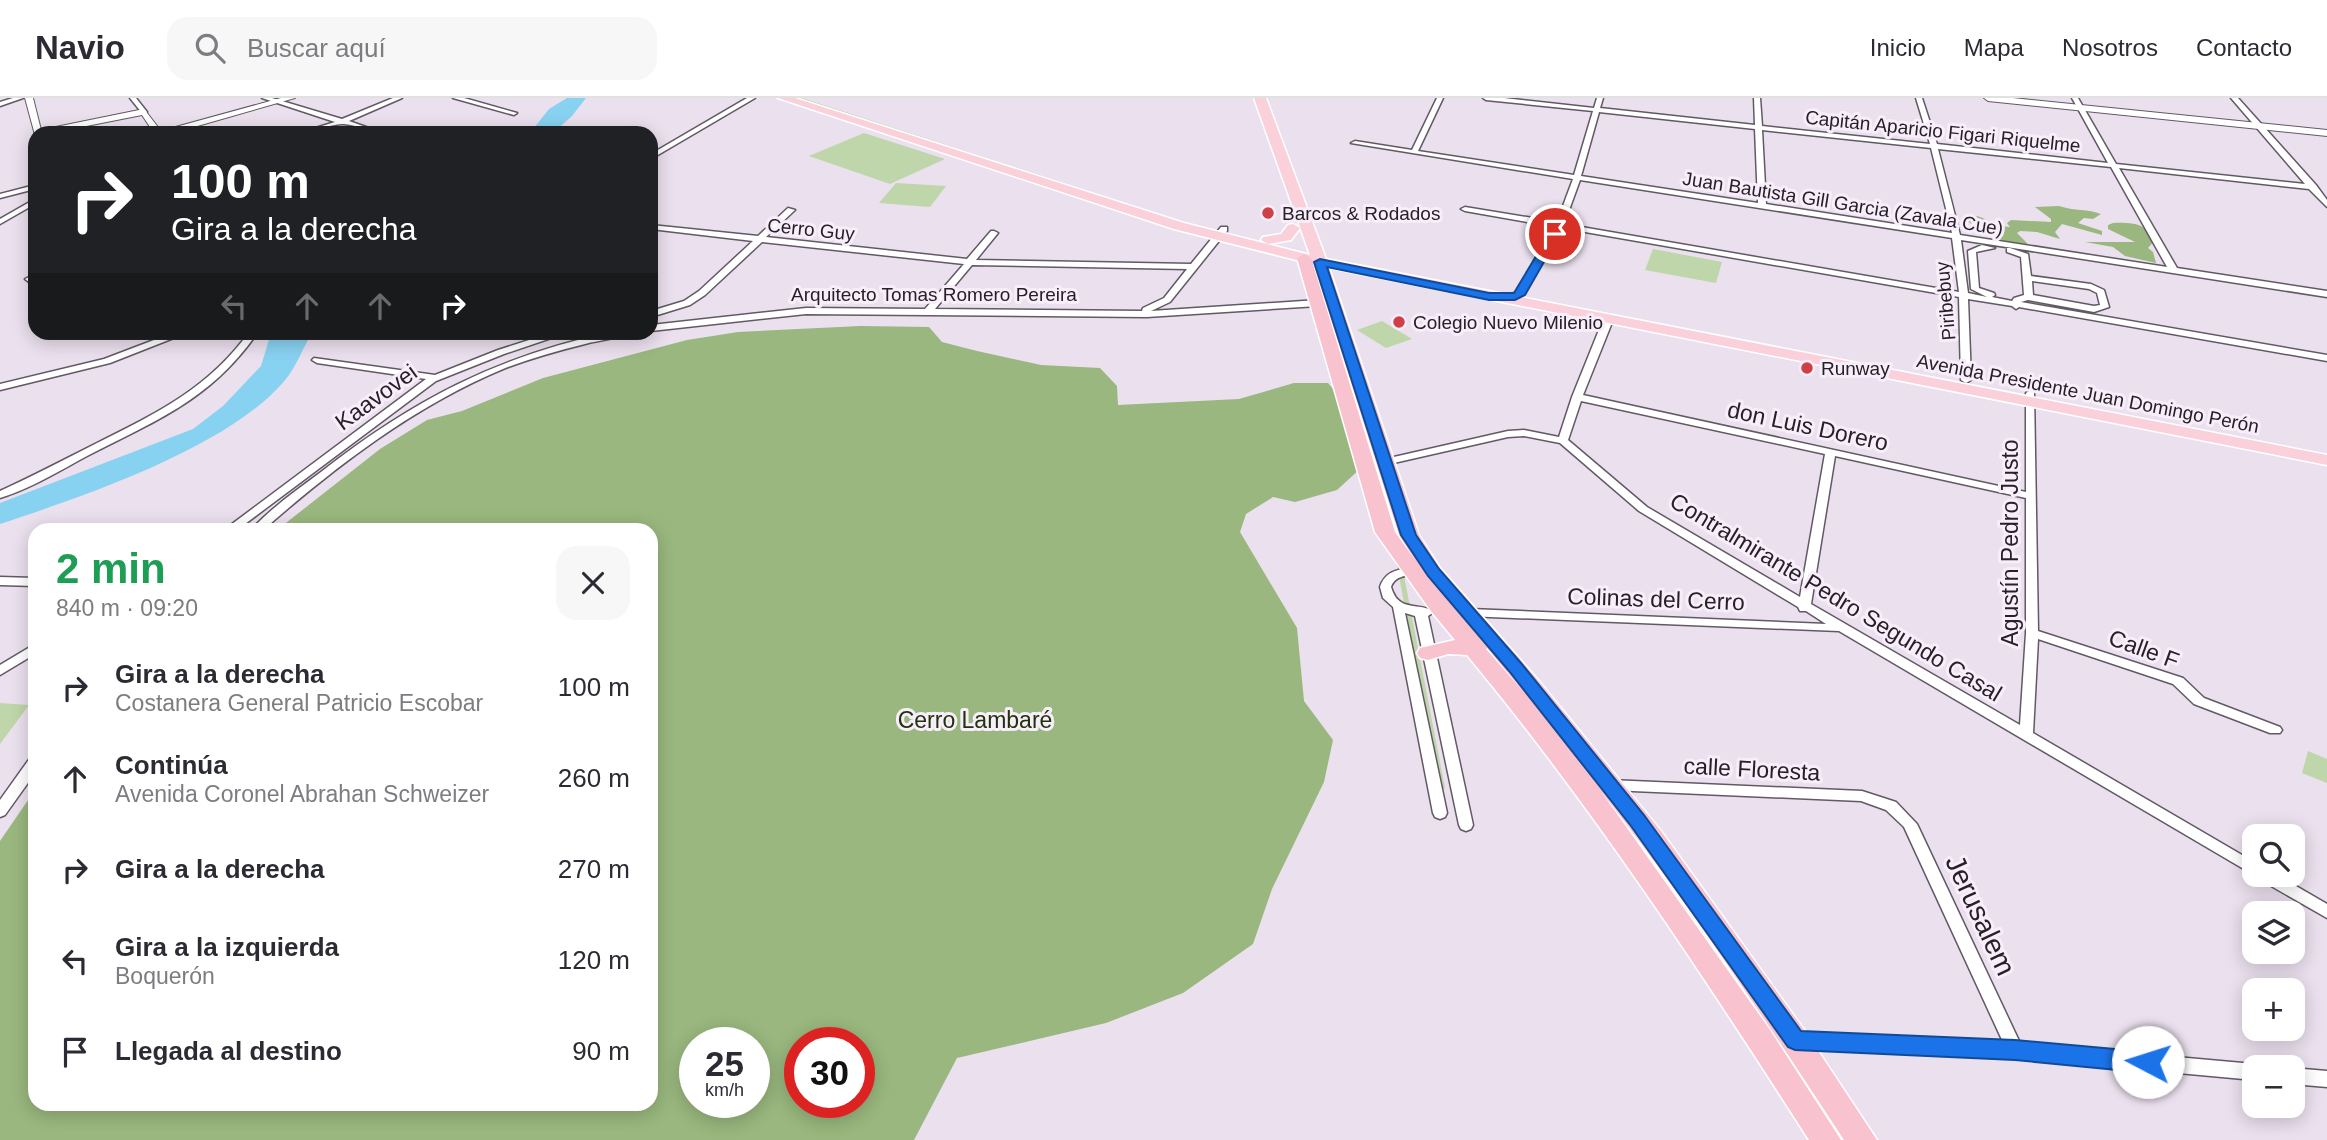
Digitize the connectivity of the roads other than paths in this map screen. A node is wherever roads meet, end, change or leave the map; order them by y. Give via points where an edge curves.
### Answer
1 (20, 98) edge
2 (29, 98) edge
3 (134, 98) edge
4 (265, 98) edge
5 (291, 98) edge
6 (399, 98) edge
7 (456, 98) edge
8 (751, 98) edge
9 (783, 98) edge
10 (811, 98) edge
11 (1248, 98) edge
12 (1260, 98) edge
13 (1440, 98) edge
14 (1486, 98) edge
15 (1600, 98) edge
16 (1757, 98) edge
17 (1919, 98) edge
18 (1988, 98) edge
19 (2234, 98) edge
20 (277, 103) junction
21 (2077, 103) edge
22 (0, 104) edge
23 (1598, 110) junction
24 (144, 112) junction
25 (514, 113) dead end
26 (341, 122) junction
27 (35, 126) edge
28 (73, 126) edge
29 (153, 126) edge
30 (190, 126) edge
31 (327, 126) edge
32 (355, 126) edge
33 (2260, 126) junction
34 (1758, 127) junction
35 (2327, 133) edge
36 (1355, 143) dead end
37 (1935, 146) junction
38 (1414, 152) junction
39 (658, 153) edge
40 (2113, 165) junction
41 (1577, 177) junction
42 (2313, 187) junction
43 (28, 189) edge
44 (0, 196) edge
45 (1105, 198) junction
46 (28, 205) edge
47 (1762, 205) junction
48 (2327, 205) edge
49 (1465, 209) dead end
50 (791, 210) dead end
51 (0, 222) edge
52 (1559, 227) junction
53 (658, 228) edge
54 (1293, 228) junction
55 (994, 233) dead end
56 (1223, 233) junction
57 (1955, 235) junction
58 (757, 239) junction
59 (1268, 240) junction
60 (1310, 256) junction
61 (967, 262) junction
62 (1195, 267) junction
63 (2174, 271) junction
64 (2028, 278) junction
65 (2327, 294) edge
66 (1519, 295) junction
67 (1489, 297) junction
68 (1964, 297) junction
69 (1996, 300) junction
70 (2020, 301) junction
71 (1318, 303) junction
72 (658, 308) edge
73 (672, 309) junction
74 (658, 312) edge
75 (928, 312) junction
76 (1133, 313) junction
77 (1608, 320) junction
78 (678, 324) junction
79 (658, 327) edge
80 (163, 340) edge
81 (249, 340) edge
82 (539, 340) edge
83 (593, 340) edge
84 (2327, 358) edge
85 (317, 360) dead end
86 (483, 374) junction
87 (433, 379) junction
88 (1966, 380) junction
89 (0, 387) edge
90 (1577, 397) junction
91 (2032, 398) junction
92 (1563, 440) junction
93 (2327, 447) edge
94 (1831, 452) junction
95 (2327, 460) edge
96 (1385, 462) junction
97 (0, 495) edge
98 (2031, 496) junction
99 (239, 523) edge
100 (265, 523) edge
101 (1397, 533) junction
102 (1411, 571) junction
103 (0, 581) edge
104 (28, 582) edge
105 (1432, 602) junction
106 (1398, 608) junction
107 (1804, 608) junction
108 (1470, 612) junction
109 (1840, 628) junction
110 (2032, 633) junction
111 (1476, 649) junction
112 (28, 653) edge
113 (1428, 653) junction
114 (0, 671) edge
115 (1530, 685) junction
116 (2275, 730) dead end
117 (2026, 735) junction
118 (28, 772) edge
119 (1610, 785) junction
120 (1891, 806) joint
121 (0, 811) edge
122 (1440, 813) dead end
123 (1466, 825) dead end
124 (2242, 862) edge
125 (2284, 887) edge
126 (2327, 912) edge
127 (1795, 1040) junction
128 (2015, 1050) junction
129 (2242, 1071) edge
130 (2305, 1077) edge
131 (2327, 1079) edge
132 (1826, 1140) edge
133 (1862, 1140) edge

1 - 22 street
2 - 27 street
3 - 24 street
4 - 20 street
5 - 20 street
6 - 26 street
7 - 25 street
8 - 39 street
9 - 45 main road, Avenida Presidente Juan Domingo Perón
10 - 45 main road, Avenida Presidente Juan Domingo Perón
11 - 54 main road
12 - 60 main road
13 - 38 street
14 - 23 street, Capitán Aparicio Figari Riquelme
15 - 23 street
16 - 34 street
17 - 37 street, Piribebuy
18 - 21 street
19 - 33 street
20 - 26 street
20 - 30 street
21 - 33 street
21 - 40 street
23 - 34 street, Capitán Aparicio Figari Riquelme
23 - 41 street
24 - 28 street
24 - 29 street
26 - 31 street
26 - 32 street
33 - 35 street
33 - 42 street
34 - 37 street, Capitán Aparicio Figari Riquelme
34 - 47 street
36 - 38 street, Juan Bautista Gill Garcia (Zavala Cue)
37 - 40 street, Capitán Aparicio Figari Riquelme
37 - 57 street, Piribebuy
38 - 41 street, Juan Bautista Gill Garcia (Zavala Cue)
40 - 42 street, Capitán Aparicio Figari Riquelme
40 - 63 street
41 - 47 street, Juan Bautista Gill Garcia (Zavala Cue)
41 - 52 street
42 - 48 street
43 - 44 street
45 - 56 main road, Avenida Presidente Juan Domingo Perón
46 - 51 street
47 - 57 street, Juan Bautista Gill Garcia (Zavala Cue)
49 - 52 street
50 - 58 street
52 - 66 street
52 - 68 street
53 - 58 street, Cerro Guy
54 - 59 main road via 1286,237
54 - 60 main road
55 - 61 street
56 - 59 main road, Avenida Presidente Juan Domingo Perón
56 - 60 main road, Avenida Presidente Juan Domingo Perón
56 - 62 street, Arquitecto Tomas Romero Pereira
57 - 63 street, Juan Bautista Gill Garcia (Zavala Cue)
57 - 68 street, Piribebuy
58 - 61 street, Cerro Guy
58 - 73 street via 702,293
59 - 60 main road, Avenida Presidente Juan Domingo Perón
60 - 66 main road, Avenida Presidente Juan Domingo Perón
60 - 67 main road, Avenida Presidente Juan Domingo Perón
60 - 71 highway
60 - 96 highway
61 - 62 street, Cerro Guy
61 - 75 street
62 - 76 street, Arquitecto Tomas Romero Pereira via 1167,300
63 - 65 street, Juan Bautista Gill Garcia (Zavala Cue)
64 - 69 street via 2022,254 1976,248 1972,251 1975,289
64 - 70 street via 2030,296
64 - 70 street via 2091,287 2101,292 2105,307
66 - 67 street
66 - 88 main road, Avenida Presidente Juan Domingo Perón
67 - 77 main road, Avenida Presidente Juan Domingo Perón
68 - 69 street
68 - 88 street, Piribebuy
69 - 70 street
70 - 84 street
71 - 76 street, Arquitecto Tomas Romero Pereira
71 - 101 highway
72 - 73 street
73 - 74 street
73 - 78 street
75 - 76 street, Arquitecto Tomas Romero Pereira
75 - 78 street, Arquitecto Tomas Romero Pereira via 806,311
77 - 90 street
77 - 91 main road, Avenida Presidente Juan Domingo Perón
78 - 79 street, Arquitecto Tomas Romero Pereira
80 - 89 street via 97,364
81 - 97 street via 219,376 186,401
82 - 87 street, Kaavovei
83 - 86 street
85 - 87 street
86 - 87 street
86 - 100 street via 406,416
87 - 99 street, Kaavovei
88 - 91 main road, Avenida Presidente Juan Domingo Perón
90 - 92 street
90 - 94 street, don Luis Dorero
91 - 93 main road, Avenida Presidente Juan Domingo Perón
91 - 95 main road, Avenida Presidente Juan Domingo Perón
91 - 98 street, Agustín Pedro Justo
92 - 96 street via 1508,434
92 - 107 street, Contralmirante Pedro Segundo Casal via 1643,509
94 - 98 street, don Luis Dorero
94 - 107 street
96 - 101 highway
98 - 110 street, Agustín Pedro Justo
101 - 102 highway
101 - 105 highway
101 - 108 highway
102 - 105 highway via 1422,575
102 - 106 street via 1396,572 1387,583 1387,596
103 - 104 street
105 - 106 street
105 - 111 highway
105 - 113 street
105 - 115 highway via 1518,680
106 - 122 street
107 - 109 street, Contralmirante Pedro Segundo Casal
108 - 109 street, Colinas del Cerro
108 - 115 highway
109 - 117 street, Contralmirante Pedro Segundo Casal
110 - 116 street, Calle F via 2178,681 2199,701
110 - 117 street, Agustín Pedro Justo
111 - 113 highway via 1447,647
111 - 132 highway via 1606,816
112 - 114 street
113 - 123 street
115 - 119 highway
117 - 124 street, Contralmirante Pedro Segundo Casal
118 - 121 street
119 - 120 street, calle Floresta via 1861,796
119 - 127 highway
120 - 128 street, Jerusalem via 1910,824
125 - 126 street
127 - 128 street
127 - 133 highway
128 - 129 street
130 - 131 street

